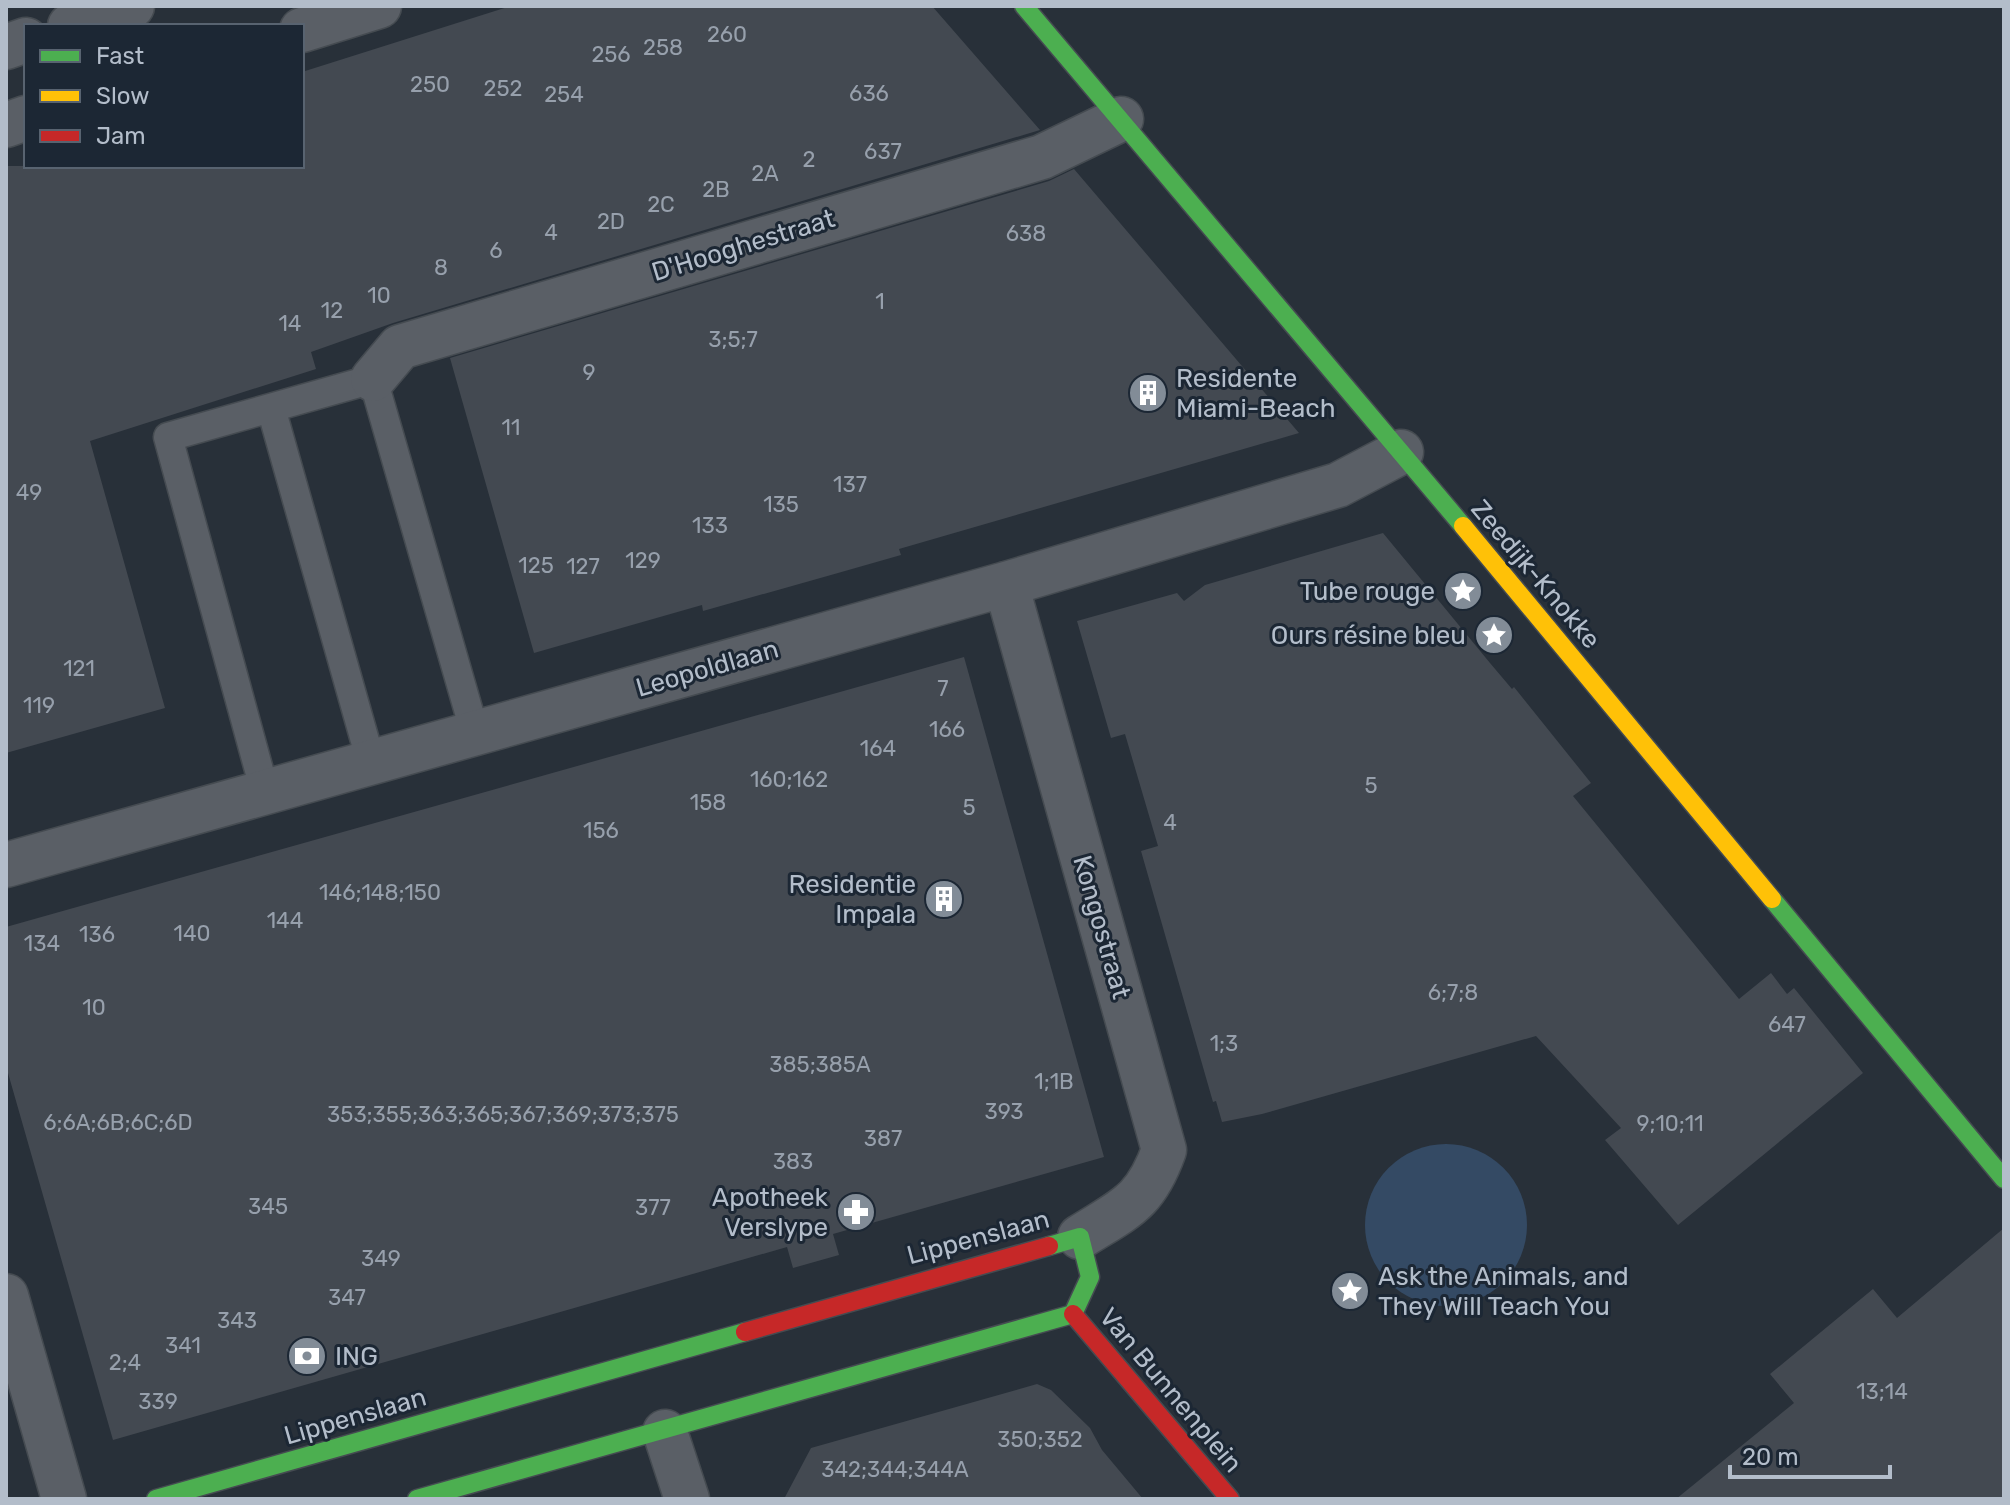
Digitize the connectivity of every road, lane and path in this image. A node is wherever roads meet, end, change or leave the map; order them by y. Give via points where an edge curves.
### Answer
1 (132, 6) edge
2 (379, 6) edge
3 (1024, 6) edge
4 (76, 24) edge
5 (304, 29) edge
6 (1121, 119) junction
7 (373, 379) junction
8 (271, 408) junction
9 (1401, 452) junction
10 (1006, 584) junction
11 (475, 733) junction
12 (371, 762) junction
13 (265, 792) junction
14 (6, 865) edge
15 (2004, 1179) edge
16 (1080, 1237) junction
17 (6, 1296) edge
18 (1073, 1314) junction
19 (665, 1432) junction
20 (64, 1499) edge
21 (156, 1499) edge
22 (417, 1499) edge
23 (687, 1499) edge
24 (1230, 1499) edge

1 - 4 street
2 - 5 street
3 - 6 street, Zeedijk-Knokke
6 - 7 street, D'Hooghestraat via 1042,157 400,347
6 - 9 street, Zeedijk-Knokke
7 - 8 lane
7 - 11 lane
8 - 12 lane
8 - 13 lane via 168,437
9 - 10 street, Leopoldlaan via 1338,485
9 - 15 street, Zeedijk-Knokke
10 - 11 street, Leopoldlaan
10 - 16 street, Kongostraat via 1164,1150 1138,1200
11 - 12 street, Leopoldlaan
12 - 13 street, Leopoldlaan
13 - 14 street, Leopoldlaan
16 - 18 street, Lippenslaan via 1090,1277
16 - 21 street, Lippenslaan
17 - 20 street
18 - 19 street
18 - 24 street, Van Bunnenplein
19 - 22 street
19 - 23 street

